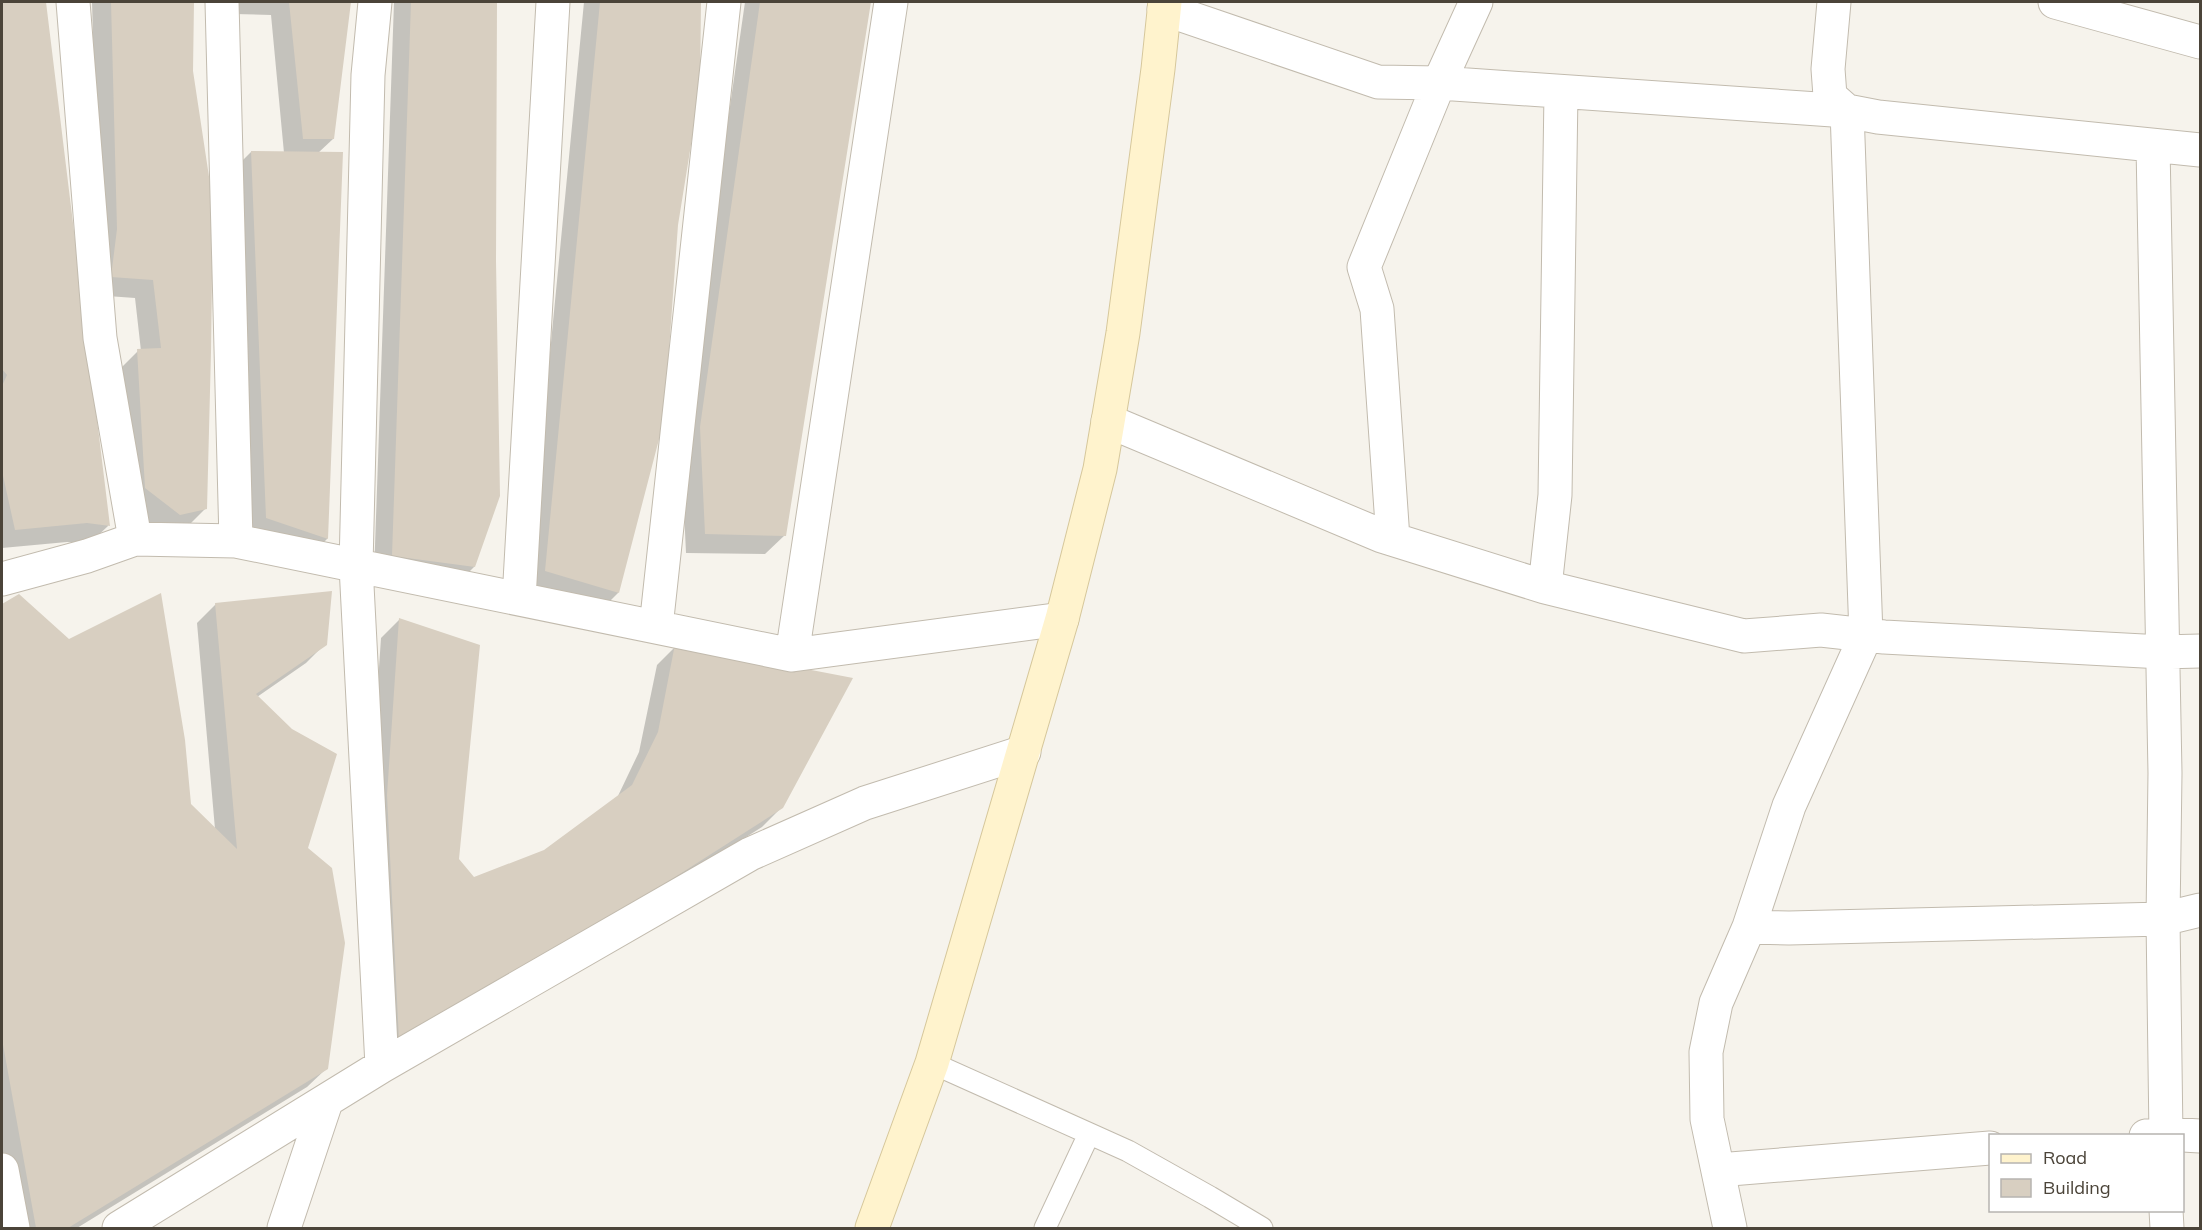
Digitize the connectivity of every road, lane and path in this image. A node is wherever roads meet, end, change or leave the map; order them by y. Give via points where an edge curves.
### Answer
1 (73, 2) edge
2 (222, 2) edge
3 (375, 2) edge
4 (553, 2) edge
5 (724, 2) edge
6 (891, 2) edge
7 (1476, 2) edge
8 (1834, 2) edge
9 (2055, 2) edge
10 (1164, 5) edge
11 (2200, 42) edge
12 (1439, 83) junction
13 (1561, 92) junction
14 (1847, 111) junction
15 (2153, 146) junction
16 (2200, 150) edge
17 (1108, 421) junction
18 (135, 539) junction
19 (1393, 539) junction
20 (236, 541) junction
21 (356, 566) junction
22 (2, 579) edge
23 (1545, 587) junction
24 (519, 599) junction
25 (1062, 619) junction
26 (656, 627) junction
27 (1866, 635) junction
28 (2200, 651) edge
29 (2162, 652) junction
30 (792, 654) junction
31 (1024, 752) junction
32 (2200, 910) edge
33 (2163, 919) junction
34 (1749, 927) junction
35 (932, 1063) junction
36 (382, 1066) junction
37 (326, 1102) junction
38 (1089, 1134) junction
39 (2159, 1134) edge
40 (2184, 1136) edge
41 (2200, 1136) edge
42 (1989, 1148) edge
43 (2, 1170) edge
44 (1718, 1170) junction
45 (2166, 1212) edge
46 (13, 1228) edge
47 (119, 1228) edge
48 (284, 1228) edge
49 (872, 1228) edge
50 (1045, 1228) edge
51 (1262, 1228) edge
52 (1730, 1228) edge
53 (2167, 1228) edge

1 - 18 street via 100,339
2 - 20 street
3 - 21 street via 368,75
4 - 24 street
5 - 26 street
6 - 30 street
7 - 12 street
8 - 14 street via 1828,69 1830,96
9 - 11 street
10 - 12 street via 1378,82
10 - 17 street via 1123,333
12 - 13 street
12 - 19 street via 1364,267 1377,309
13 - 14 street
13 - 23 street via 1555,495
14 - 15 street
14 - 27 street
15 - 16 street
15 - 29 street
17 - 19 street
17 - 25 street via 1100,469
18 - 20 street
18 - 22 street
19 - 23 street
20 - 21 street
21 - 24 street
21 - 36 street
23 - 27 street via 1744,636 1821,630
24 - 26 street
25 - 30 street
25 - 31 street
26 - 30 street
27 - 29 street
27 - 34 street via 1789,806
28 - 29 street
29 - 33 street
31 - 35 street
31 - 36 street via 865,803 750,854
32 - 33 street
33 - 34 street
33 - 39 street
34 - 44 street via 1716,1003 1706,1052 1707,1119
35 - 38 lane
35 - 49 street
36 - 37 street
37 - 47 street
37 - 48 street
38 - 50 lane
38 - 51 lane via 1128,1151
40 - 41 street
42 - 44 street
43 - 46 street
44 - 52 street
45 - 53 street

